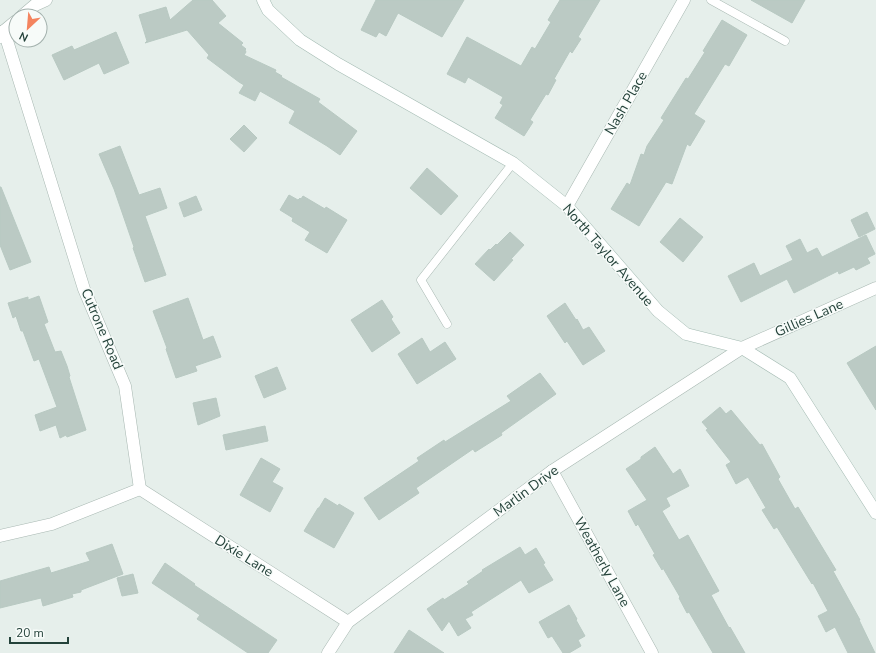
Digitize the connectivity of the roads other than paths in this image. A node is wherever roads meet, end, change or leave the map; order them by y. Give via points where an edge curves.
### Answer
1 (46, 0) edge
2 (263, 0) edge
3 (684, 0) edge
4 (711, 0) edge
5 (31, 8) edge
6 (2, 34) edge
7 (785, 41) dead end
8 (513, 163) junction
9 (567, 206) junction
10 (876, 288) edge
11 (447, 324) dead end
12 (742, 348) junction
13 (552, 471) junction
14 (140, 489) junction
15 (876, 513) edge
16 (0, 536) edge
17 (348, 622) junction
18 (328, 653) edge
19 (652, 653) edge

1 - 5 street
2 - 8 street, North Taylor Avenue via 268,10 300,40
3 - 9 street, Nash Place
4 - 7 lane
6 - 14 street, Cutrone Road via 84,289 125,386
8 - 9 street, North Taylor Avenue
8 - 11 lane via 421,280
9 - 12 street, North Taylor Avenue via 658,311 686,334
10 - 12 street, Gillies Lane
12 - 13 street, Marlin Drive
12 - 15 street, North Taylor Avenue via 790,378
13 - 17 street, Marlin Drive
13 - 19 street, Weatherly Lane
14 - 16 street via 52,524
14 - 17 street, Dixie Lane
17 - 18 street, Marlin Drive

